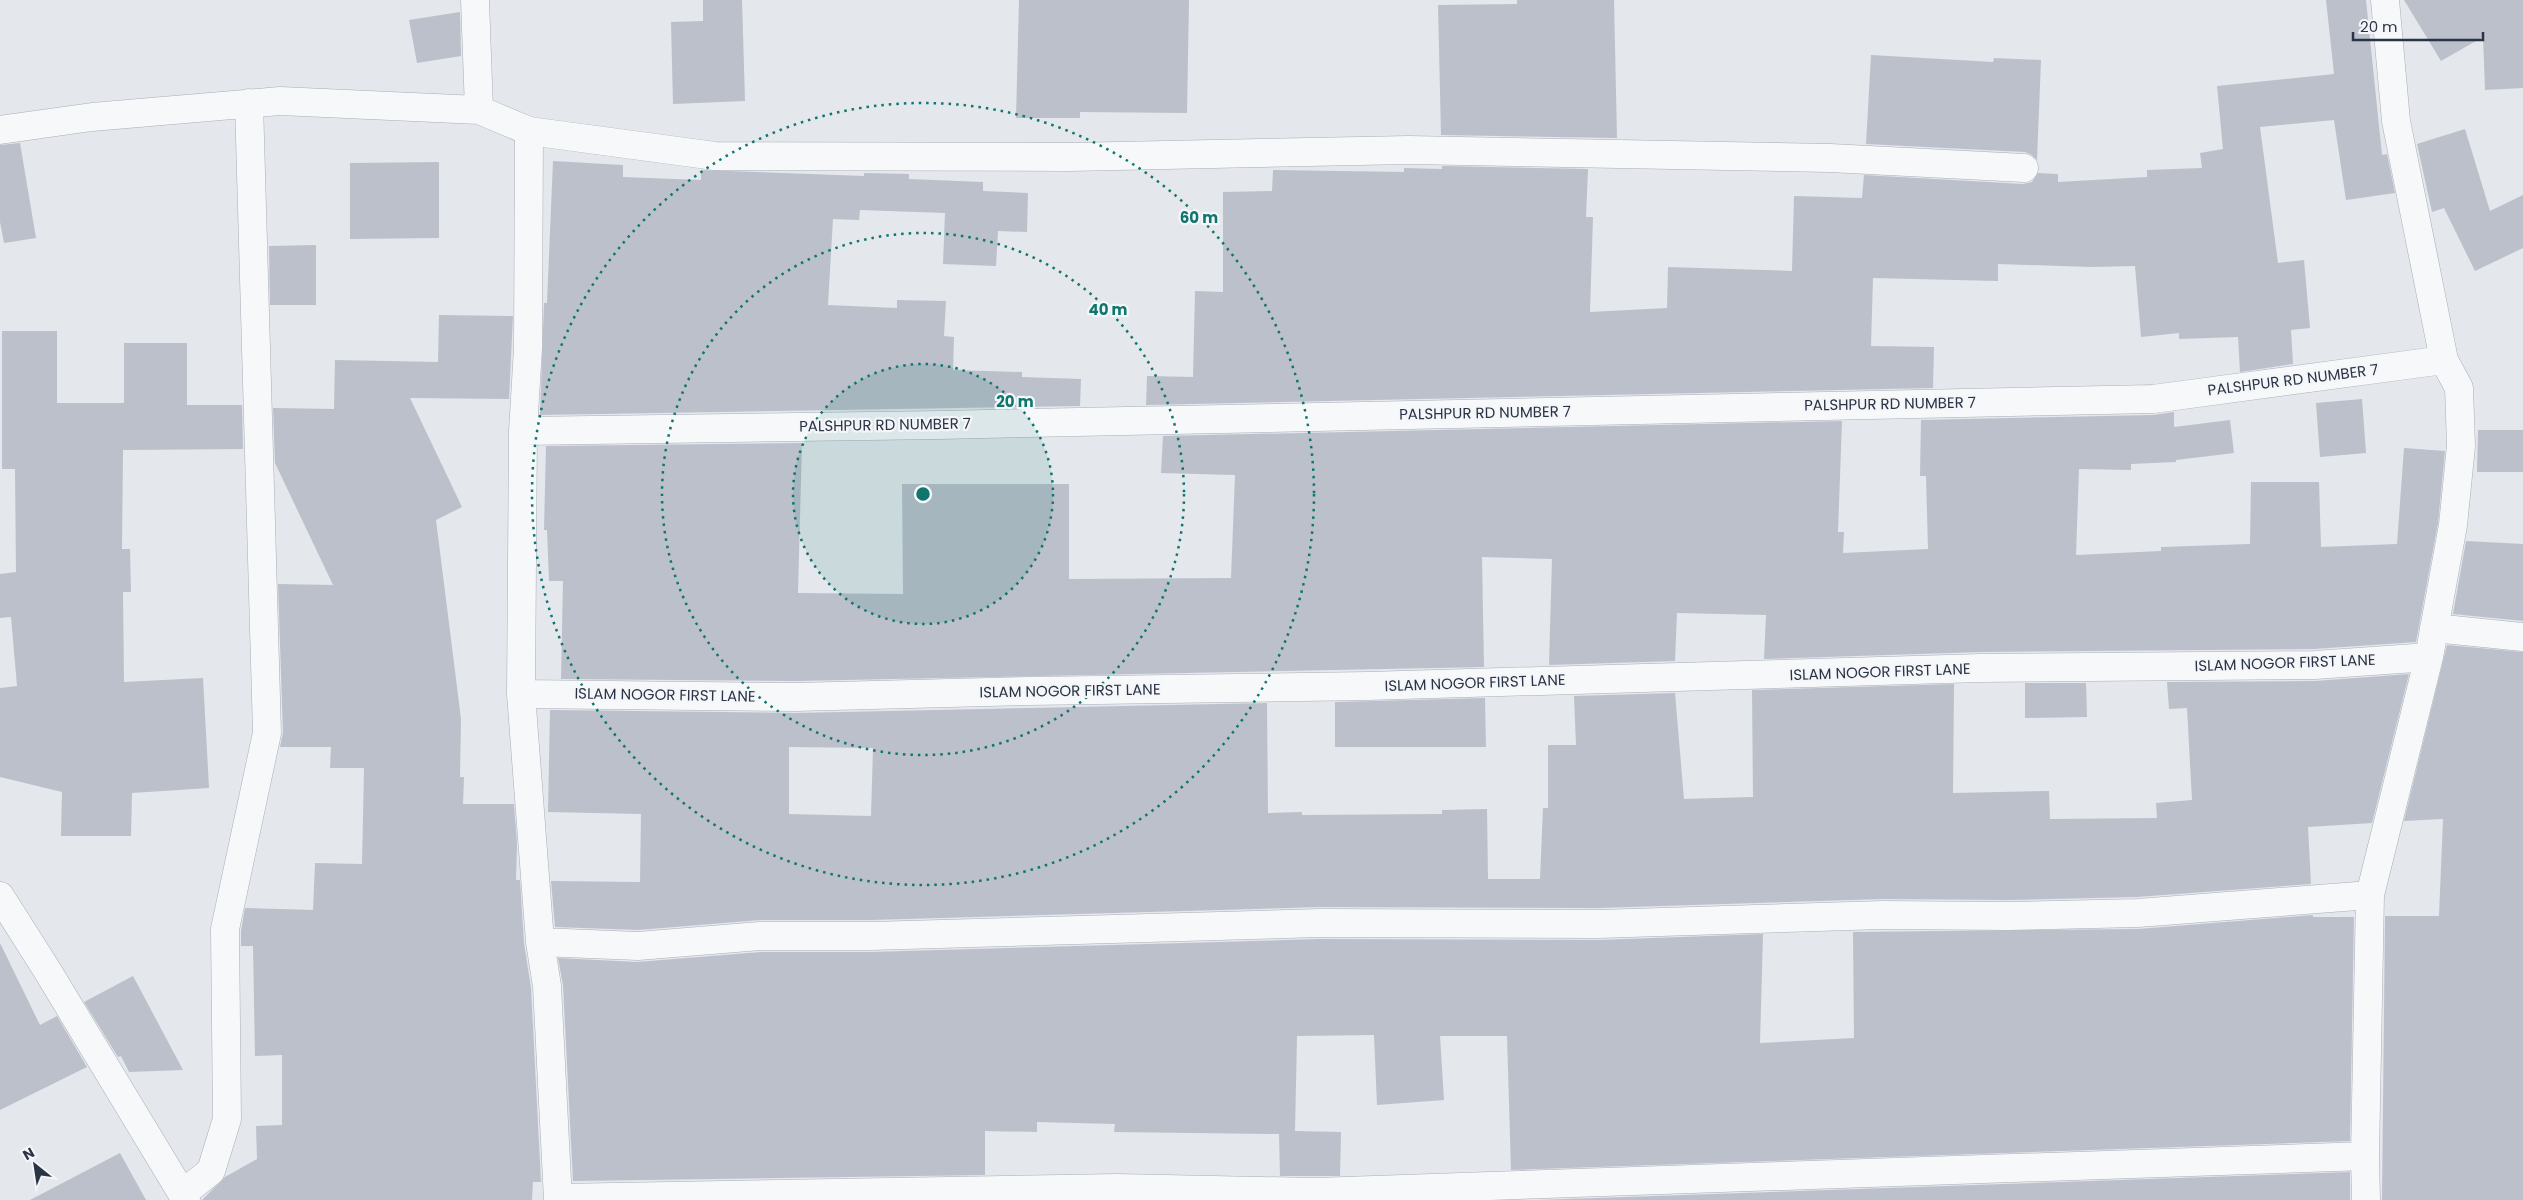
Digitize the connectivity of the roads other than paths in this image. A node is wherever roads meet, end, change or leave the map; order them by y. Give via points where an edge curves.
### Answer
1 (475, 0) edge
2 (2385, 0) edge
3 (249, 103) junction
4 (479, 110) junction
5 (0, 130) edge
6 (529, 131) junction
7 (2024, 168) dead end
8 (2444, 360) junction
9 (523, 431) junction
10 (2434, 628) junction
11 (2523, 637) edge
12 (2429, 657) junction
13 (520, 694) junction
14 (2370, 895) junction
15 (0, 896) edge
16 (540, 942) junction
17 (2365, 1156) junction
18 (184, 1197) edge
19 (558, 1199) edge
20 (2366, 1200) edge

1 - 4 street
2 - 8 street via 2396,121
3 - 4 street via 280,101
3 - 5 street via 92,117
3 - 18 street via 267,733 224,929 227,1119 210,1171
4 - 6 street
6 - 7 street via 715,156 1070,157 1409,150 1830,158
6 - 9 street via 528,348
8 - 9 street, PALSHPUR RD NUMBER 7 via 2153,398
8 - 10 street via 2459,388 2461,446 2453,524
9 - 13 street
10 - 11 street
10 - 12 street
12 - 13 street, ISLAM NOGOR FIRST LANE via 2315,665 1981,668 1368,686 795,697
12 - 14 street
13 - 16 street
14 - 16 street via 2129,913 1883,915 1598,924 1320,923 871,936 760,936 638,946
14 - 17 street
15 - 18 street
16 - 19 street via 547,986
17 - 19 street via 1315,1192 1117,1188
17 - 20 street

